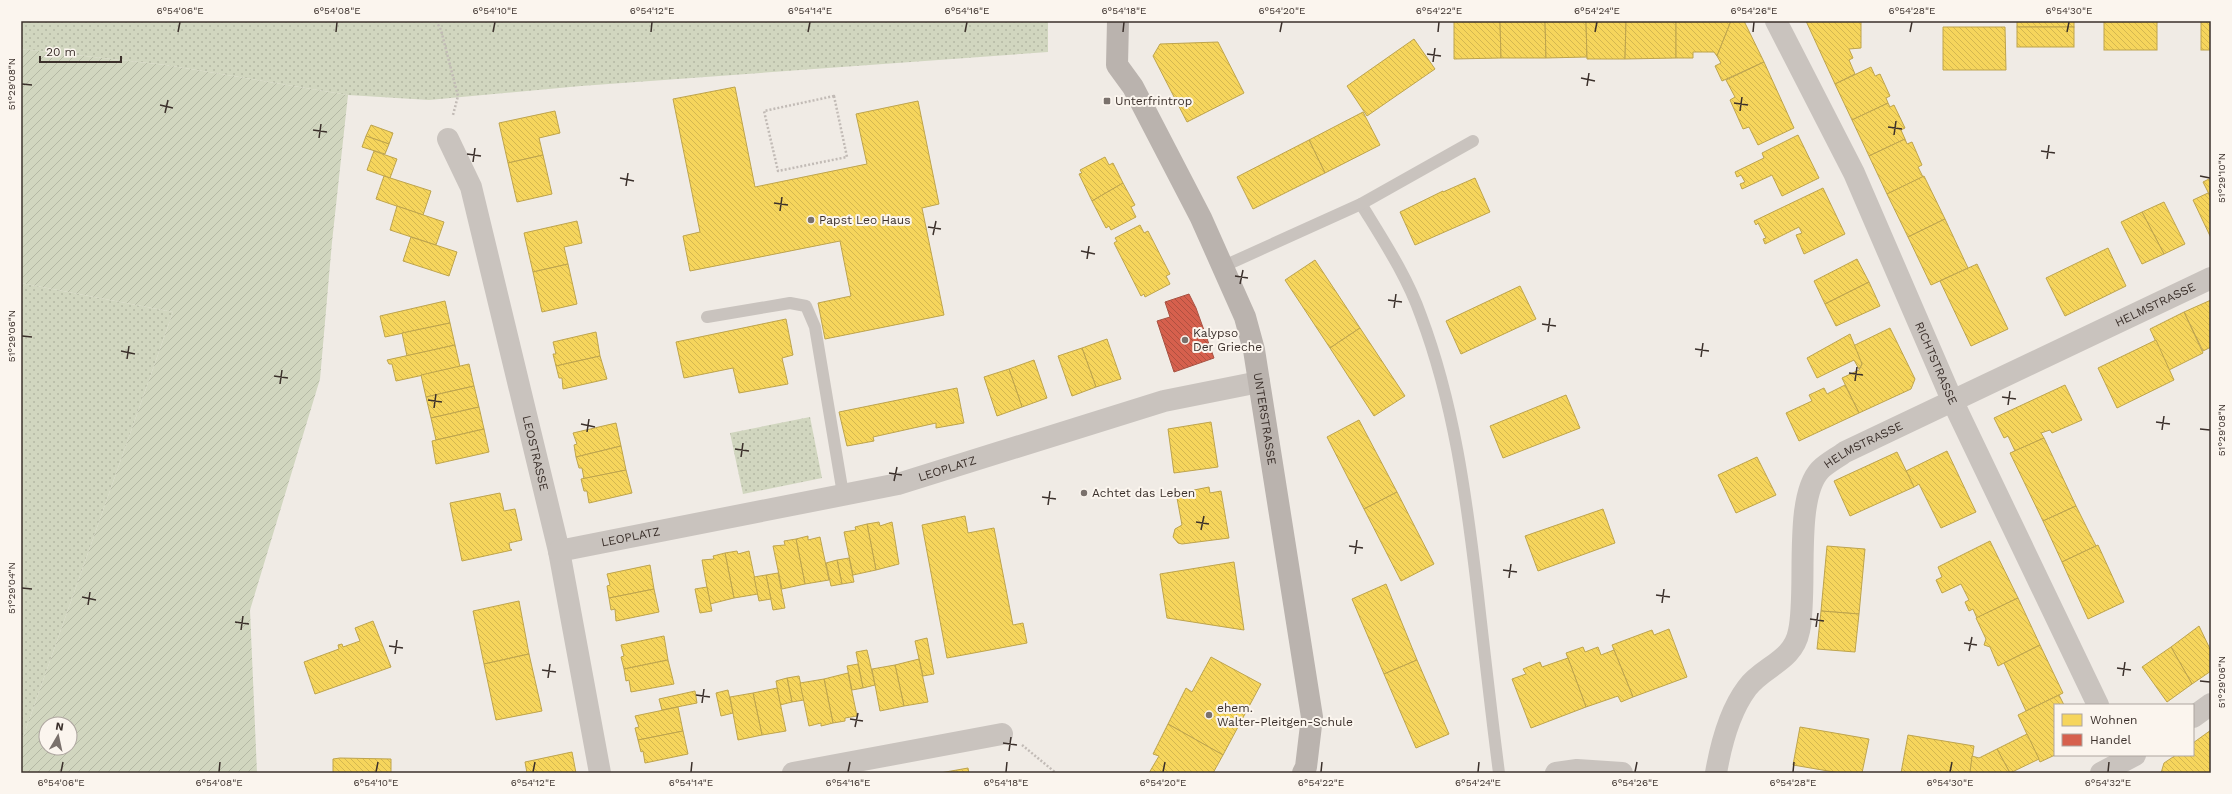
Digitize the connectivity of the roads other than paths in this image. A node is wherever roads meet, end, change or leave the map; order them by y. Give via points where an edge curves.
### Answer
1 (1118, 21) edge
2 (1776, 21) edge
3 (448, 139) dead end
4 (1473, 141) dead end
5 (1361, 204) junction
6 (1224, 266) junction
7 (2211, 278) edge
8 (707, 317) dead end
9 (1260, 382) junction
10 (1952, 400) junction
11 (843, 494) junction
12 (559, 551) junction
13 (2098, 704) edge
14 (2211, 704) edge
15 (2194, 716) edge
16 (1002, 734) road end
17 (2128, 761) edge
18 (600, 773) edge
19 (794, 773) edge
20 (1303, 773) edge
21 (1499, 773) edge
22 (1556, 773) edge
23 (1622, 773) edge
24 (1716, 773) edge
25 (2101, 773) edge

1 - 6 street, UNTERSTRASSE via 1117,65 1133,87
2 - 10 street, RICHTSTRASSE via 1854,172
3 - 12 street, LEOSTRASSE via 471,187
4 - 5 lane
5 - 6 lane
5 - 21 lane via 1400,270 1421,314 1439,368 1456,440 1469,514
6 - 9 street, UNTERSTRASSE via 1245,317
7 - 10 street, HELMSTRASSE
8 - 11 lane via 790,303 806,306 815,328
9 - 11 street, LEOPLATZ via 1164,401 898,484
9 - 20 street, UNTERSTRASSE via 1312,717 1306,767
10 - 13 street, RICHTSTRASSE
10 - 24 street, HELMSTRASSE via 1845,452 1820,471 1810,490 1805,518 1803,606 1799,633 1790,652 1747,687 1727,725
11 - 12 street, LEOPLATZ
12 - 18 street, LEOSTRASSE
14 - 15 street
16 - 19 street
17 - 25 street
22 - 23 street via 1577,770

